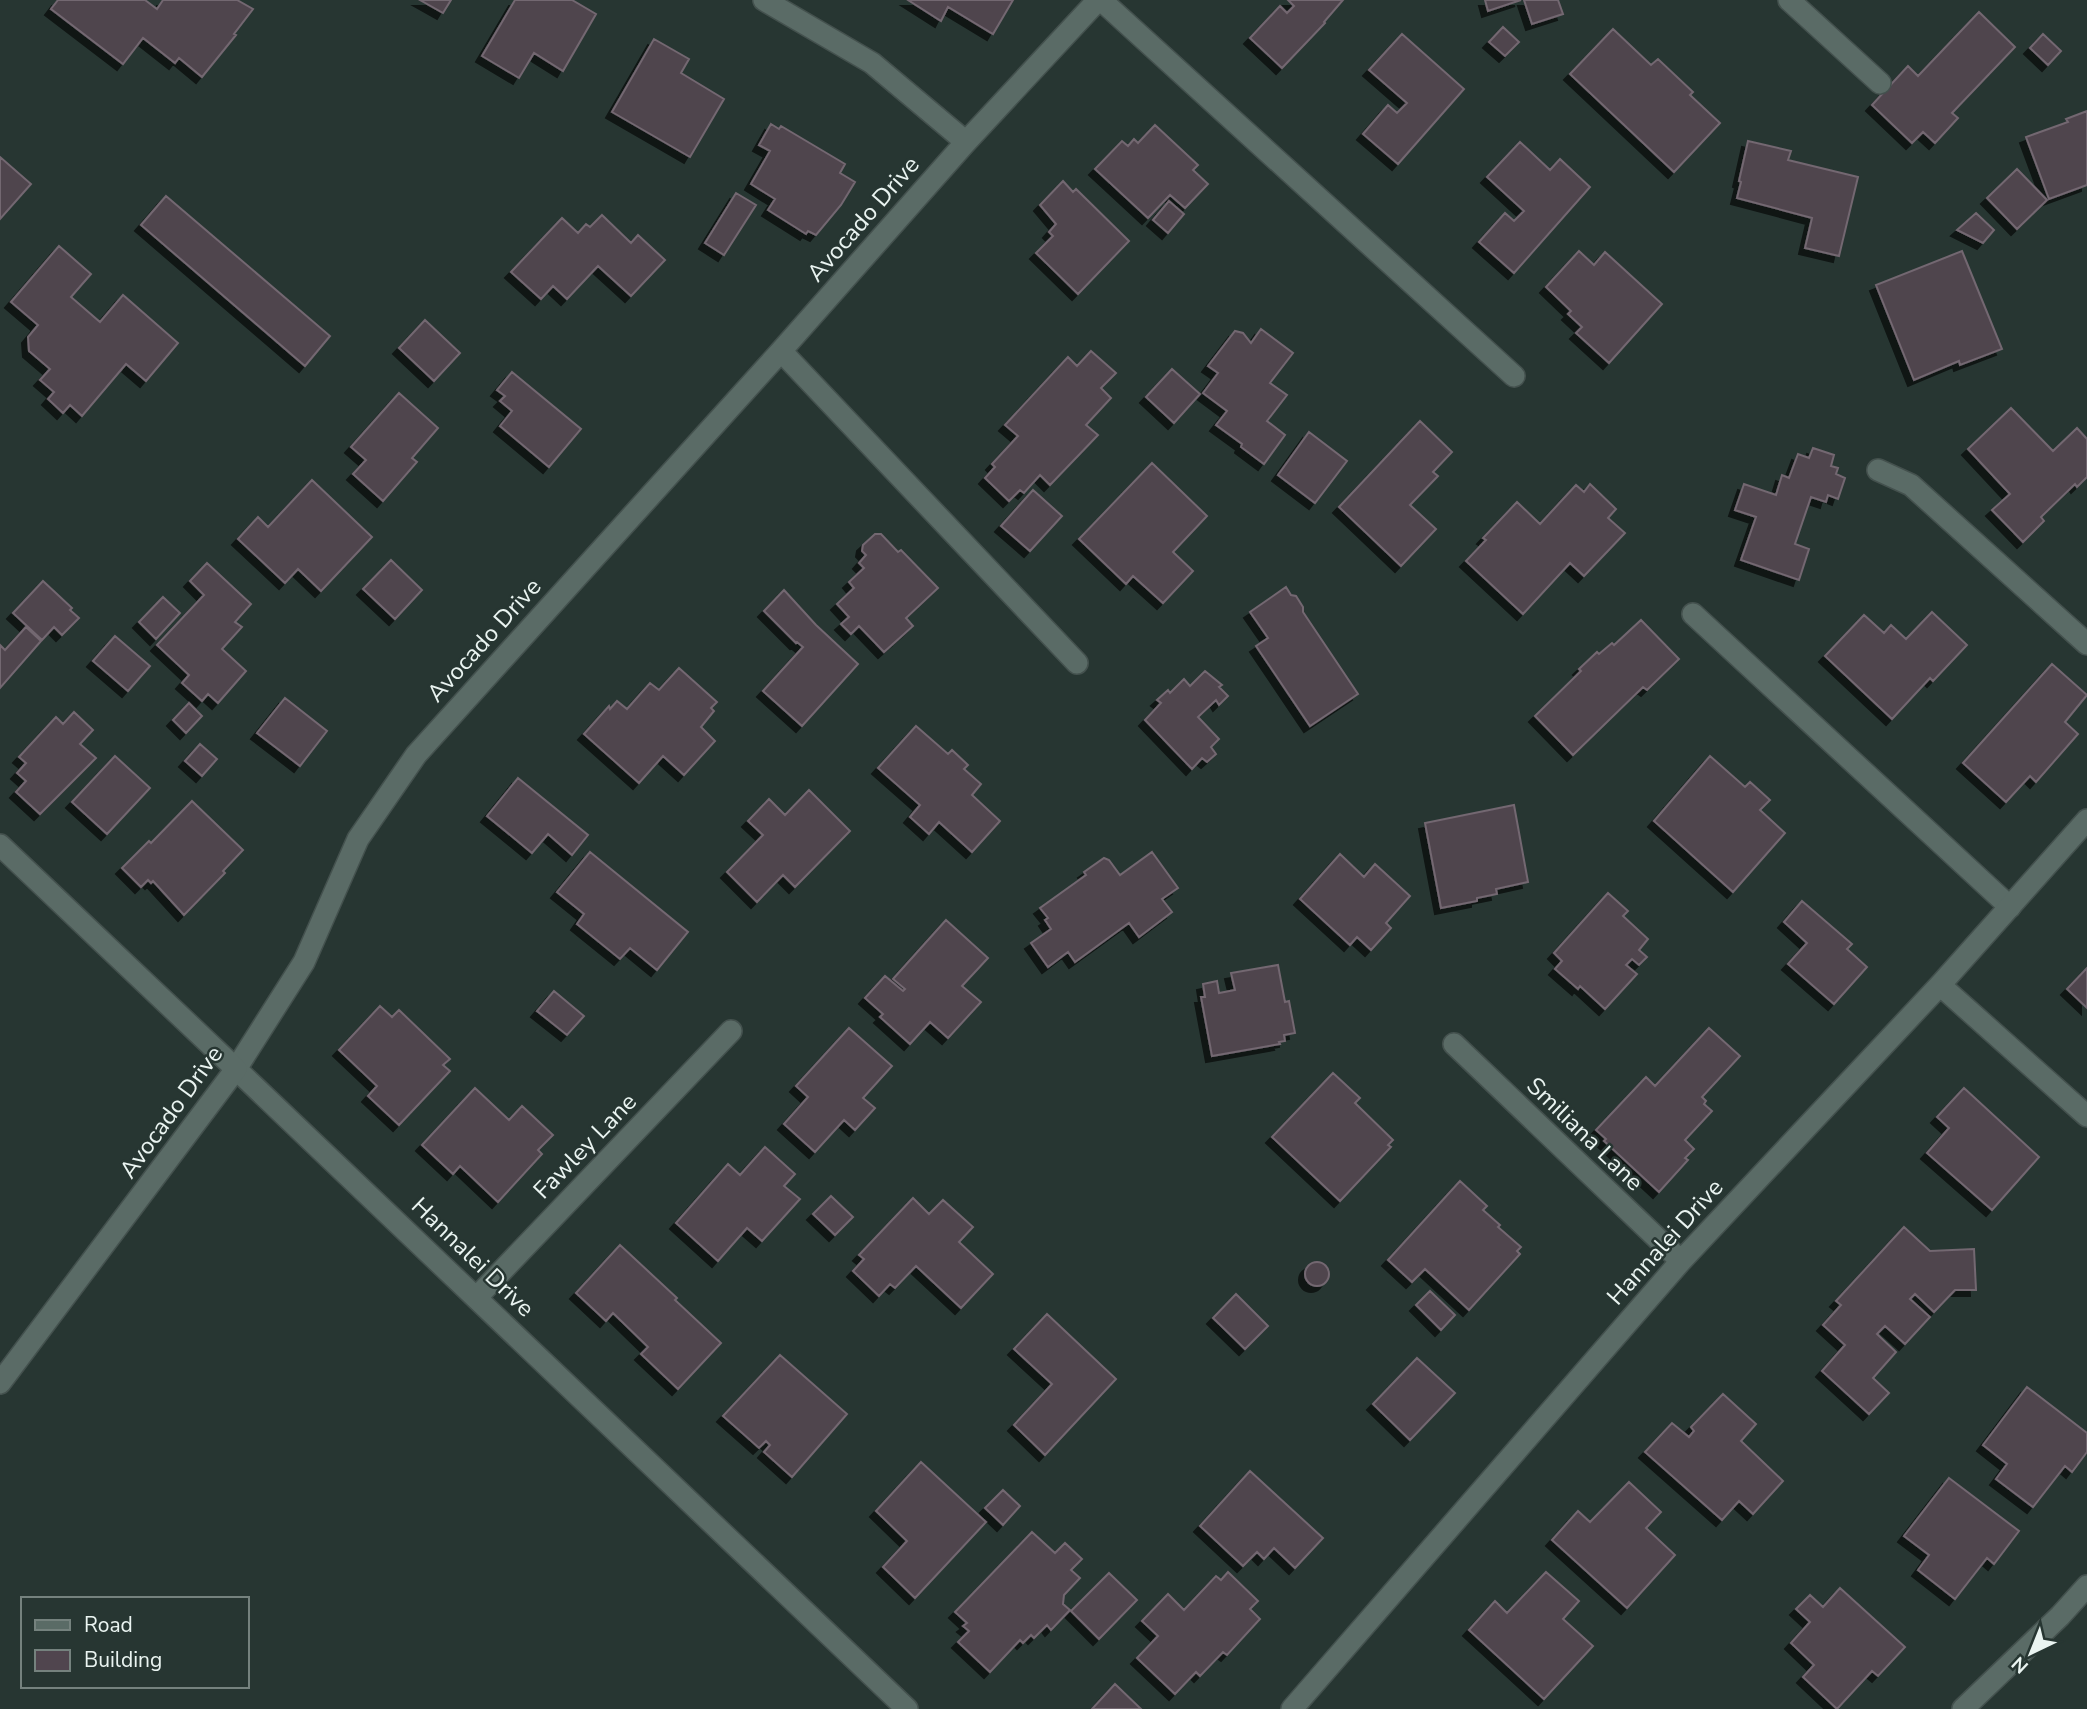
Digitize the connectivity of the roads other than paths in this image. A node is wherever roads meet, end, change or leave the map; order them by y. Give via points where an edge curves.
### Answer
1 (764, 0) edge
2 (1099, 0) edge
3 (1789, 0) edge
4 (1880, 83) dead end
5 (966, 142) junction
6 (781, 351) junction
7 (1514, 376) dead end
8 (1878, 470) dead end
9 (1693, 614) dead end
10 (2087, 644) edge
11 (1077, 663) dead end
12 (2087, 820) edge
13 (0, 845) edge
14 (2010, 907) junction
15 (1941, 985) junction
16 (731, 1031) dead end
17 (1454, 1044) dead end
18 (236, 1069) junction
19 (2087, 1116) edge
20 (1681, 1261) junction
21 (477, 1297) junction
22 (0, 1383) edge
23 (2087, 1586) edge
24 (907, 1709) edge
25 (1292, 1709) edge
26 (1963, 1709) edge

1 - 5 street via 872,63
2 - 5 street, Avocado Drive
2 - 7 street
3 - 4 street
5 - 6 street, Avocado Drive
6 - 11 street
6 - 18 street, Avocado Drive via 416,755 358,839 304,962
8 - 10 street via 1911,485
9 - 14 street
12 - 14 street, Hannalei Drive
13 - 18 street, Hannalei Drive
14 - 15 street, Hannalei Drive
15 - 19 street
15 - 20 street, Hannalei Drive
16 - 21 street, Fawley Lane
17 - 20 street, Smiliana Lane
18 - 21 street, Hannalei Drive
18 - 22 street, Avocado Drive
20 - 25 street, Hannalei Drive
21 - 24 street, Hannalei Drive
23 - 26 street

